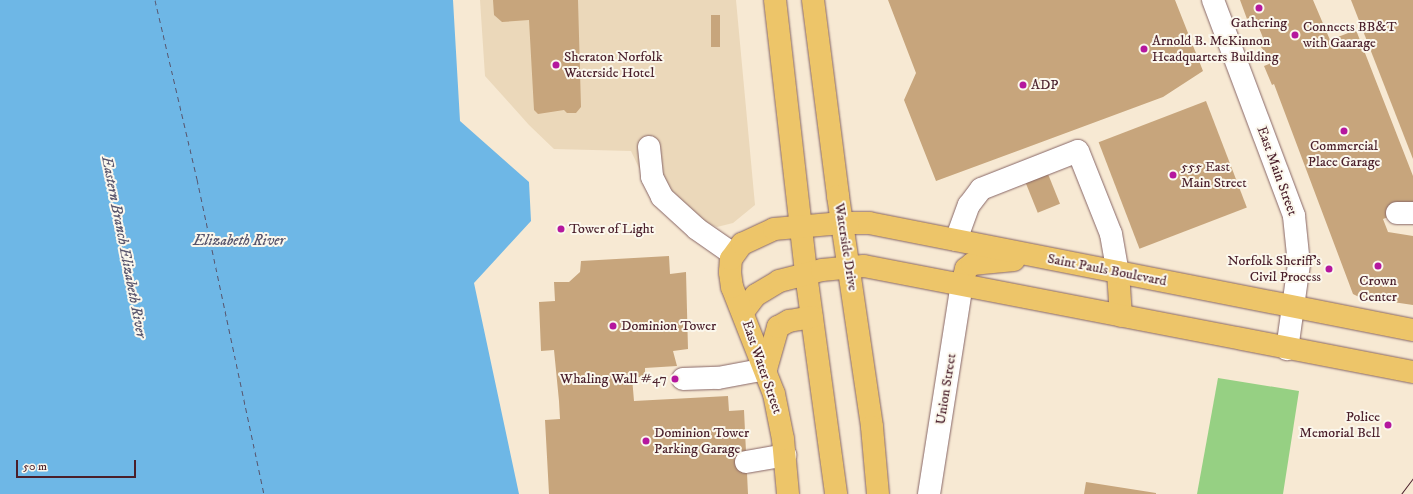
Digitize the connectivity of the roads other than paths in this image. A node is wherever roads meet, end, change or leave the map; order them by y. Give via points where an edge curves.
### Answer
1 (775, 0) edge
2 (1212, 0) edge
3 (817, 3) edge
4 (649, 147) dead end
5 (842, 223) junction
6 (800, 226) junction
7 (956, 240) junction
8 (733, 254) junction
9 (1049, 258) junction
10 (849, 266) junction
11 (1118, 272) junction
12 (806, 274) junction
13 (962, 284) junction
14 (1294, 308) junction
15 (743, 312) junction
16 (1121, 316) junction
17 (812, 317) junction
18 (776, 330) junction
19 (1413, 330) edge
20 (752, 335) junction
21 (1287, 349) junction
22 (766, 369) junction
23 (1413, 372) edge
24 (684, 379) dead end
25 (785, 455) junction
26 (746, 462) dead end
27 (788, 494) edge
28 (836, 494) edge
29 (878, 494) edge
30 (930, 494) edge

1 - 6 main road
2 - 14 street, East Main Street via 1294,216 1299,258
3 - 5 main road, Waterside Drive
4 - 8 street via 652,177 662,197 697,230
5 - 6 main road, Saint Pauls Boulevard
5 - 7 main road, Saint Pauls Boulevard via 869,224
5 - 10 main road, Waterside Drive
6 - 8 main road via 774,229 756,235
6 - 12 main road
7 - 9 main road, Saint Pauls Boulevard
7 - 11 street via 969,205 981,188 1078,151 1111,234
8 - 15 main road, East Water Street via 730,280
9 - 11 main road, Saint Pauls Boulevard
9 - 13 main road via 972,264 966,269
10 - 12 main road
10 - 13 main road via 874,267
10 - 29 main road, Waterside Drive via 872,427
11 - 14 main road, Saint Pauls Boulevard
11 - 16 main road
12 - 15 main road, East Water Street via 779,281 763,289
12 - 17 main road
13 - 16 main road
13 - 30 street, Union Street
14 - 19 main road, Saint Pauls Boulevard
14 - 21 street, East Main Street
15 - 20 main road, East Water Street
16 - 21 main road
17 - 18 main road via 784,323
17 - 28 main road
18 - 20 main road
18 - 22 main road
20 - 22 main road, East Water Street
21 - 23 main road
22 - 24 street via 718,378
22 - 25 main road, East Water Street via 777,409
25 - 26 street
25 - 27 main road, East Water Street

